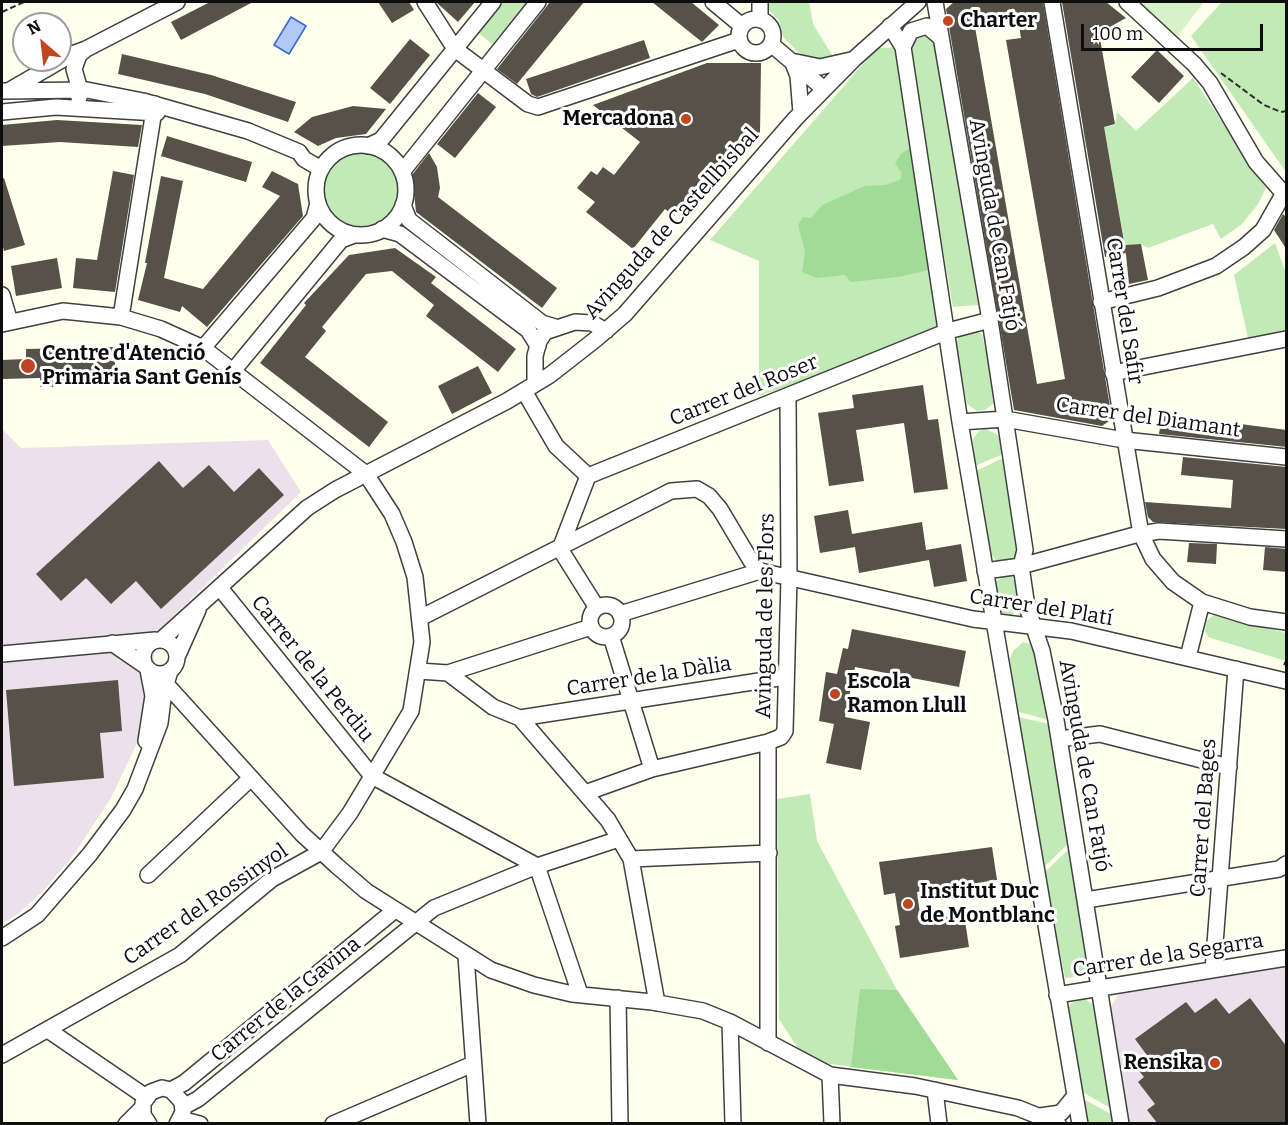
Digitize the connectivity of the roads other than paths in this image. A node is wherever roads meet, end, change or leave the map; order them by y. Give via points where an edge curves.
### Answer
1 (177, 2) edge
2 (425, 2) edge
3 (493, 2) edge
4 (538, 2) edge
5 (713, 2) edge
6 (760, 2) edge
7 (918, 2) edge
8 (935, 2) edge
9 (1052, 2) edge
10 (1128, 2) edge
11 (760, 20) junction
12 (890, 26) junction
13 (741, 33) junction
14 (941, 38) junction
15 (771, 44) junction
16 (903, 47) junction
17 (86, 49) junction
18 (455, 49) junction
19 (854, 59) junction
20 (791, 60) junction
21 (483, 71) junction
22 (824, 89) junction
23 (80, 90) junction
24 (5, 91) edge
25 (62, 107) junction
26 (154, 108) junction
27 (2, 112) edge
28 (801, 112) junction
29 (368, 146) junction
30 (321, 169) junction
31 (402, 172) junction
32 (1285, 195) edge
33 (318, 203) junction
34 (403, 205) junction
35 (382, 229) junction
36 (354, 235) junction
37 (1101, 302) junction
38 (4, 313) edge
39 (121, 317) junction
40 (990, 320) junction
41 (555, 327) junction
42 (606, 331) junction
43 (948, 331) junction
44 (1287, 339) edge
45 (538, 346) junction
46 (203, 348) junction
47 (233, 371) junction
48 (1113, 373) junction
49 (530, 388) junction
50 (788, 396) junction
51 (1005, 419) junction
52 (960, 422) junction
53 (1124, 440) junction
54 (1287, 457) edge
55 (366, 474) junction
56 (588, 476) junction
57 (1141, 534) junction
58 (1287, 539) edge
59 (560, 549) junction
60 (1022, 566) junction
61 (760, 571) junction
62 (985, 571) junction
63 (789, 578) junction
64 (220, 588) junction
65 (1202, 602) junction
66 (199, 608) junction
67 (597, 608) junction
68 (620, 614) junction
69 (420, 618) junction
70 (993, 621) junction
71 (1287, 622) edge
72 (1034, 625) junction
73 (591, 627) junction
74 (611, 636) junction
75 (158, 640) junction
76 (112, 643) junction
77 (2, 654) edge
78 (1188, 657) junction
79 (1236, 669) junction
80 (162, 670) junction
81 (419, 671) junction
82 (448, 673) junction
83 (785, 676) junction
84 (1287, 681) edge
85 (633, 701) junction
86 (190, 713) junction
87 (520, 718) junction
88 (160, 723) junction
89 (1059, 738) junction
90 (768, 742) junction
91 (146, 764) junction
92 (1229, 767) junction
93 (652, 769) junction
94 (372, 776) junction
95 (251, 778) junction
96 (585, 793) junction
97 (619, 839) junction
98 (321, 852) junction
99 (769, 853) junction
100 (630, 859) junction
101 (1287, 864) edge
102 (537, 866) junction
103 (148, 875) dead end
104 (1220, 877) junction
105 (1086, 900) junction
106 (395, 910) junction
107 (415, 923) junction
108 (2, 938) edge
109 (466, 956) junction
110 (1287, 958) edge
111 (1213, 970) junction
112 (1101, 987) junction
113 (580, 994) junction
114 (1057, 995) junction
115 (618, 998) junction
116 (657, 1003) junction
117 (730, 1022) junction
118 (48, 1030) junction
119 (768, 1043) junction
120 (2, 1055) edge
121 (473, 1064) junction
122 (831, 1075) junction
123 (171, 1090) junction
124 (934, 1090) junction
125 (1074, 1097) junction
126 (144, 1103) junction
127 (1039, 1116) junction
128 (180, 1117) edge
129 (126, 1124) edge
130 (149, 1124) edge
131 (200, 1124) edge
132 (333, 1124) edge
133 (478, 1124) edge
134 (620, 1124) edge
135 (733, 1124) edge
136 (832, 1124) edge
137 (939, 1124) edge
138 (1058, 1124) edge
139 (1080, 1124) edge
140 (1121, 1124) edge

1 - 17 street
2 - 18 street
3 - 18 street
4 - 21 street
5 - 13 street
6 - 11 street
7 - 12 street, Avinguda de Castellbisbal
8 - 14 street, Avinguda de Can Fatjó
9 - 37 street, Carrer del Safir
10 - 32 street via 1210,83 1256,162
11 - 13 street via 750,20
11 - 15 street via 771,29
12 - 16 street
12 - 19 street, Avinguda de Castellbisbal
13 - 15 street via 745,49 754,53
13 - 21 street via 538,107
14 - 16 street via 927,26 911,31
14 - 40 street, Avinguda de Can Fatjó
15 - 20 street
16 - 43 street
17 - 23 street via 74,69
17 - 24 street
18 - 21 street
18 - 29 street via 381,140
19 - 20 street via 820,67
19 - 22 street, Avinguda de Castellbisbal
20 - 22 street
20 - 28 street via 798,76
21 - 31 street
22 - 28 street, Avinguda de Castellbisbal
23 - 24 street
23 - 25 street via 75,103
23 - 26 street
25 - 26 street
25 - 27 street
26 - 30 street via 248,131 299,152
26 - 39 street
28 - 42 street, Avinguda de Castellbisbal
29 - 30 street via 352,145 338,151
29 - 31 street via 395,159
30 - 33 street via 315,191
31 - 34 street
32 - 37 street via 1263,230 1216,266 1158,288
33 - 36 street via 330,224
33 - 46 street via 314,218
34 - 35 street via 395,219
34 - 41 street via 409,220 542,323
35 - 36 street
35 - 45 street via 409,240 528,330
36 - 47 street via 341,240
37 - 48 street, Carrer del Safir
38 - 39 street, Carrer del Rossinyol via 63,311
39 - 46 street, Carrer del Rossinyol
40 - 43 street, Carrer del Roser
40 - 51 street, Avinguda de Can Fatjó
41 - 42 street via 592,323
41 - 45 street via 545,332
42 - 49 street, Avinguda de Castellbisbal
43 - 50 street, Carrer del Roser
43 - 52 street
44 - 48 street
45 - 49 street
46 - 47 street, Carrer del Rossinyol
47 - 55 street, Carrer del Rossinyol
48 - 53 street, Carrer del Safir
49 - 55 street, Avinguda de Castellbisbal
49 - 56 street via 556,446
50 - 56 street, Carrer del Roser
50 - 63 street, Avinguda de les Flors
51 - 52 street
51 - 53 street, Carrer del Diamant
51 - 60 street, Avinguda de Can Fatjó via 1025,550
52 - 62 street
53 - 54 street, Carrer del Diamant
53 - 57 street, Carrer del Safir
55 - 64 street, Avinguda de Castellbisbal via 307,508
55 - 69 street, Carrer del Rossinyol via 392,514 404,542 415,578
56 - 59 street
57 - 58 street via 1159,531
57 - 60 street
57 - 65 street, Carrer del Safir via 1153,559 1173,582
59 - 61 street via 671,491 697,489 710,496
59 - 67 street
59 - 69 street
60 - 62 street
60 - 72 street, Avinguda de Can Fatjó via 1027,607
61 - 63 street, Carrer del Platí
61 - 68 street
62 - 70 street
63 - 70 street, Carrer del Platí
63 - 83 street, Avinguda de les Flors
64 - 66 street, Avinguda de Castellbisbal
64 - 94 street, Carrer de la Perdiu
65 - 71 street, Carrer del Safir via 1250,617
65 - 78 street
66 - 75 street, Avinguda de Castellbisbal
66 - 80 street, Avinguda de Castellbisbal
67 - 68 street via 609,605
67 - 73 street via 590,616
68 - 74 street via 620,628
69 - 81 street, Carrer del Rossinyol
70 - 72 street, Carrer del Platí
70 - 114 street
72 - 78 street, Carrer del Platí
72 - 89 street, Avinguda de Can Fatjó
73 - 74 street via 601,636
73 - 82 street
74 - 85 street
75 - 76 street
75 - 80 street via 173,646
75 - 80 street via 143,653
76 - 77 street
76 - 80 street
78 - 79 street, Carrer del Platí
79 - 84 street, Carrer del Platí
79 - 92 street, Carrer del Bages
80 - 86 street
80 - 88 street, Avinguda de Castellbisbal
80 - 91 street, Avinguda de Castellbisbal via 153,696
81 - 82 street
81 - 94 street, Carrer del Rossinyol via 411,711
82 - 87 street via 493,708
83 - 85 street, Carrer de la Dàlia
83 - 90 street, Avinguda de les Flors via 785,731
85 - 87 street, Carrer de la Dàlia
85 - 93 street
86 - 88 street via 170,711
86 - 95 street
87 - 96 street
88 - 91 street, Avinguda de Castellbisbal
89 - 92 street via 1100,734
89 - 105 street, Avinguda de Can Fatjó
90 - 93 street
90 - 99 street, Avinguda de les Flors
91 - 108 street, Avinguda de Castellbisbal via 123,810 77,870 37,915
92 - 104 street, Carrer del Bages
93 - 96 street
94 - 98 street, Carrer del Rossinyol
94 - 102 street
95 - 98 street
95 - 103 street
96 - 97 street
97 - 100 street
97 - 102 street, Carrer de la Gavina
98 - 106 street
98 - 118 street, Carrer del Rossinyol via 272,879 180,955
99 - 100 street
99 - 119 street, Avinguda de les Flors
100 - 116 street
101 - 104 street via 1279,869
102 - 107 street, Carrer de la Gavina via 443,903
102 - 113 street
104 - 105 street
104 - 111 street, Carrer del Bages
105 - 112 street, Avinguda de Can Fatjó
106 - 107 street
106 - 123 street, Carrer de la Gavina
107 - 109 street
107 - 128 street, Carrer de la Gavina
109 - 113 street via 523,981
109 - 121 street
110 - 111 street, Carrer de la Segarra
111 - 112 street, Carrer de la Segarra
112 - 114 street, Carrer de la Segarra
112 - 140 street, Avinguda de Can Fatjó
113 - 115 street
114 - 125 street
115 - 116 street
115 - 134 street
116 - 117 street via 703,1011
117 - 119 street
117 - 135 street
118 - 120 street, Carrer del Rossinyol
118 - 126 street
119 - 122 street
121 - 132 street
121 - 133 street
122 - 124 street
122 - 136 street
123 - 126 street, Carrer de la Gavina via 155,1090
123 - 128 street via 179,1096
124 - 127 street
124 - 137 street
125 - 127 street via 1061,1113
125 - 139 street
126 - 129 street
126 - 130 street
127 - 138 street
128 - 131 street

